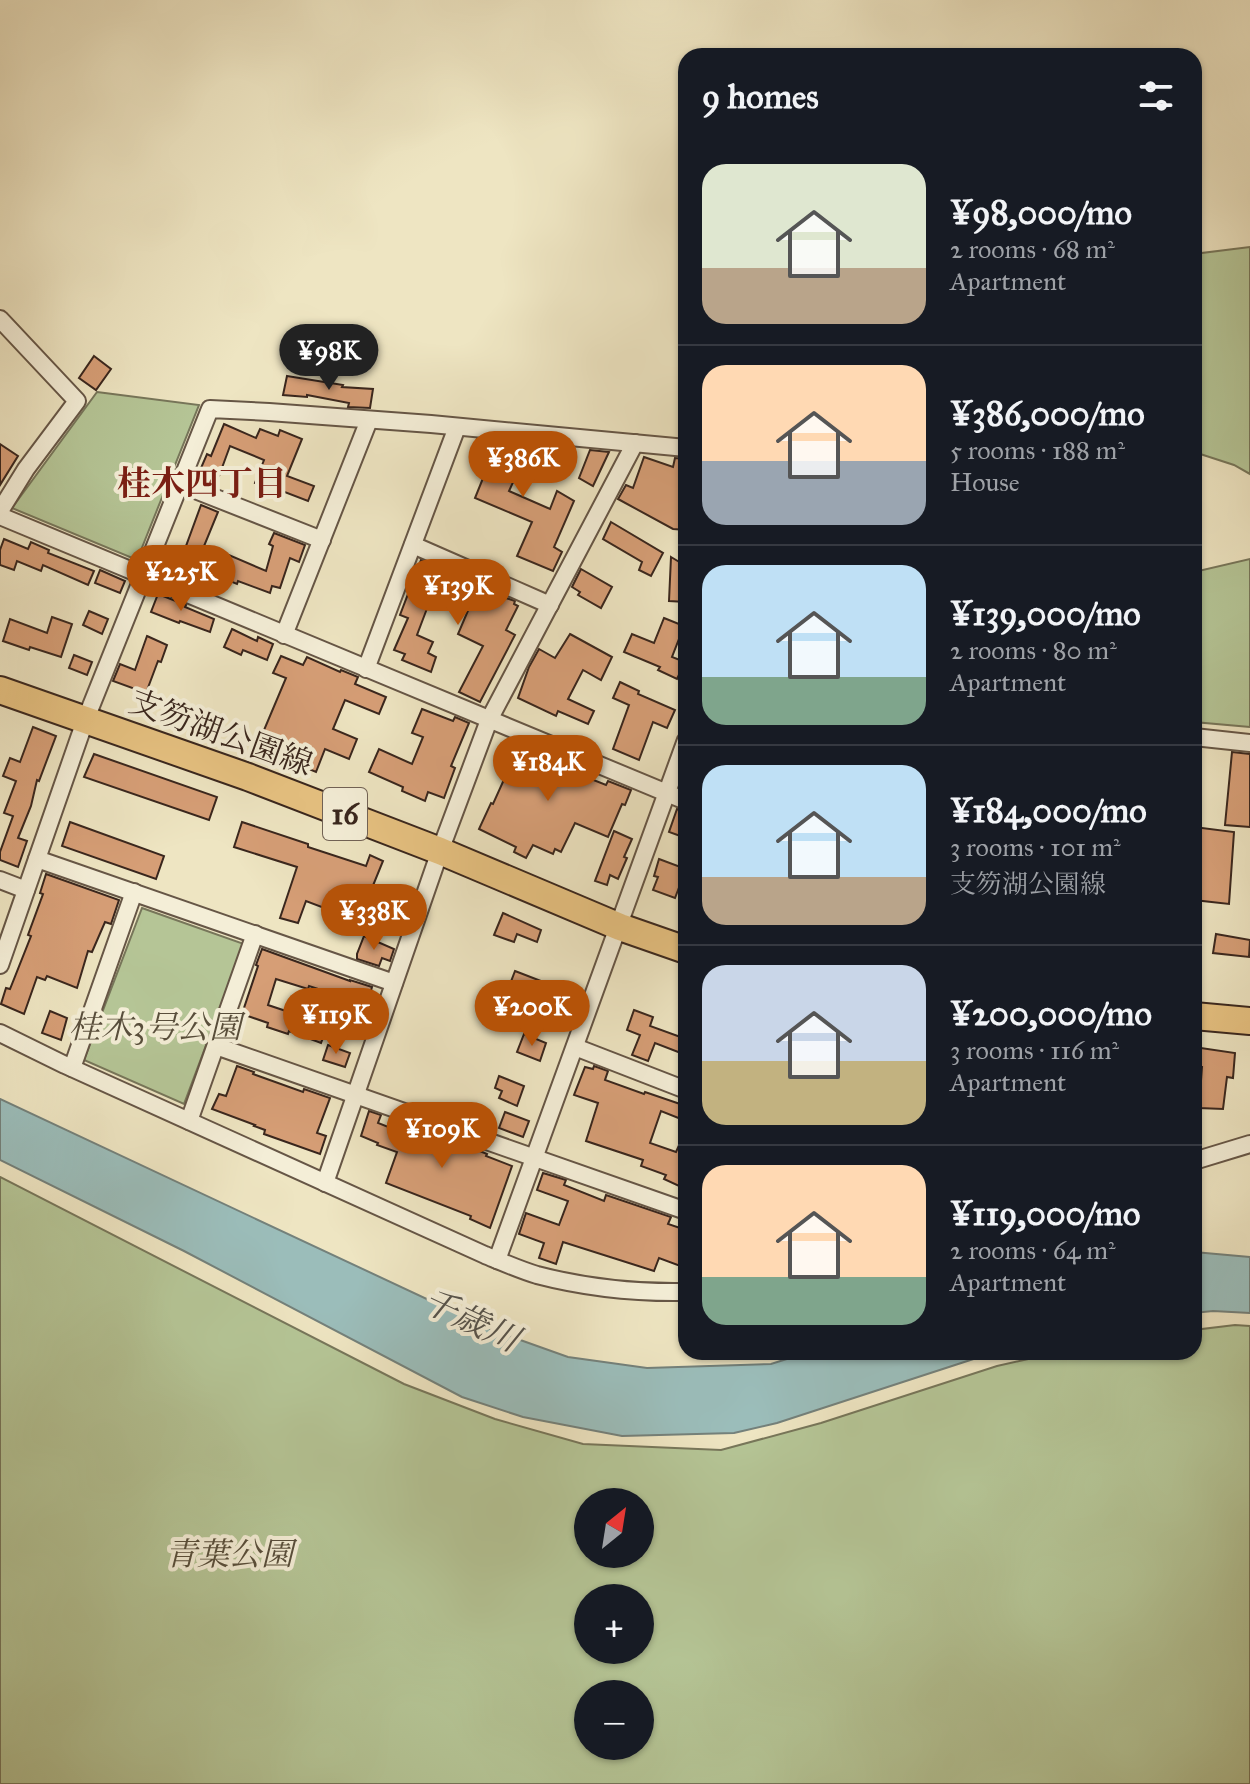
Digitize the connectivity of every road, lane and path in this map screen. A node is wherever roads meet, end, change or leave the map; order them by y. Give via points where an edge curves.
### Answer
1 (3, 330) edge
2 (369, 420) junction
3 (457, 427) junction
4 (635, 443) junction
5 (678, 447) edge
6 (180, 484) junction
7 (0, 514) edge
8 (322, 540) junction
9 (413, 545) junction
10 (143, 576) junction
11 (550, 605) junction
12 (284, 635) junction
13 (366, 669) junction
14 (0, 690) edge
15 (489, 720) junction
16 (85, 721) junction
17 (1202, 738) edge
18 (1250, 743) edge
19 (678, 763) edge
20 (667, 794) junction
21 (678, 798) edge
22 (440, 851) junction
23 (37, 859) junction
24 (0, 880) edge
25 (26, 890) junction
26 (134, 892) junction
27 (620, 927) junction
28 (255, 934) junction
29 (678, 947) edge
30 (0, 965) edge
31 (394, 983) junction
32 (1202, 1017) edge
33 (1250, 1021) edge
34 (0, 1033) edge
35 (216, 1046) junction
36 (575, 1047) junction
37 (72, 1068) junction
38 (678, 1087) edge
39 (355, 1095) junction
40 (189, 1121) junction
41 (1250, 1144) edge
42 (534, 1159) junction
43 (1202, 1159) edge
44 (325, 1183) junction
45 (678, 1208) edge
46 (497, 1260) junction
47 (678, 1292) edge

1 - 7 street via 77,401
2 - 3 street
2 - 6 street via 210,409
2 - 8 street
3 - 4 street
3 - 9 street
4 - 5 street
4 - 11 street
6 - 8 street
6 - 10 street
7 - 10 street
8 - 12 street
9 - 11 street
9 - 13 street
10 - 12 street
10 - 16 street
11 - 15 street
12 - 13 street
13 - 15 street
14 - 16 main road, 支笏湖公園線 / 16
15 - 20 street
15 - 22 street
16 - 22 main road, 支笏湖公園線 / 16
16 - 23 street
17 - 18 street
19 - 20 street
20 - 21 street
20 - 27 street
22 - 27 main road, 支笏湖公園線 / 16
22 - 31 street
23 - 25 street
23 - 26 street
24 - 25 street
25 - 30 street
26 - 28 street
26 - 37 street
27 - 29 main road, 支笏湖公園線 / 16
27 - 36 street
28 - 31 street
28 - 35 street
31 - 39 street
32 - 33 main road
34 - 37 street
35 - 39 street
35 - 40 street
36 - 38 street
36 - 42 street
37 - 40 street
39 - 42 street
39 - 44 street
40 - 44 street
41 - 43 street
42 - 45 street
42 - 46 street
44 - 46 street
46 - 47 street via 594,1288

